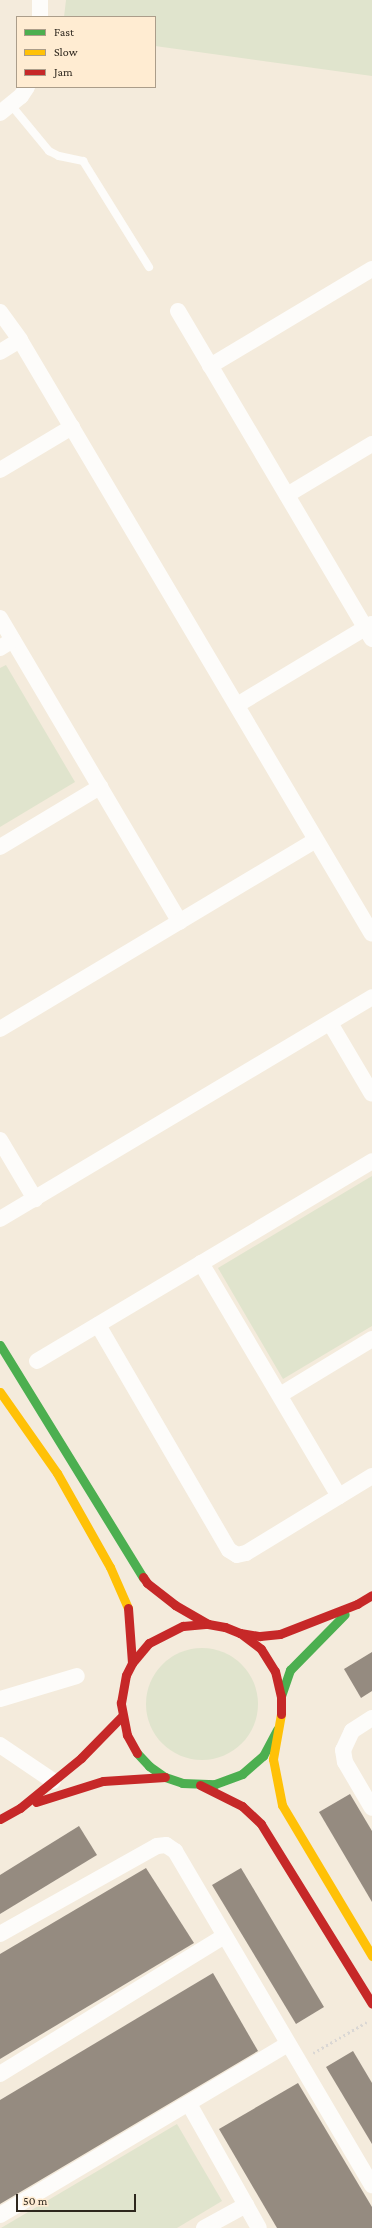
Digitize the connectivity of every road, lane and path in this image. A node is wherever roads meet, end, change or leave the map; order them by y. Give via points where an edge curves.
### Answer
1 (40, 0) edge
2 (40, 16) edge
3 (26, 88) edge
4 (5, 109) edge
5 (149, 267) dead end
6 (372, 269) edge
7 (178, 311) dead end
8 (0, 312) edge
9 (20, 340) junction
10 (0, 352) edge
11 (210, 366) junction
12 (72, 427) junction
13 (372, 444) edge
14 (0, 470) edge
15 (287, 495) junction
16 (0, 618) edge
17 (370, 630) edge
18 (7, 644) edge
19 (237, 705) junction
20 (100, 787) junction
21 (316, 840) junction
22 (0, 847) edge
23 (180, 922) junction
24 (372, 934) edge
25 (372, 997) edge
26 (330, 1023) junction
27 (0, 1030) edge
28 (372, 1094) edge
29 (0, 1140) edge
30 (372, 1161) edge
31 (35, 1199) junction
32 (0, 1219) edge
33 (201, 1263) junction
34 (98, 1325) junction
35 (372, 1339) edge
36 (0, 1345) edge
37 (37, 1361) dead end
38 (0, 1392) edge
39 (280, 1395) junction
40 (372, 1476) edge
41 (339, 1496) junction
42 (372, 1595) edge
43 (357, 1604) junction
44 (208, 1624) junction
45 (240, 1633) junction
46 (132, 1663) junction
47 (77, 1676) dead end
48 (281, 1696) junction
49 (0, 1699) edge
50 (122, 1716) junction
51 (372, 1718) edge
52 (277, 1730) junction
53 (0, 1745) edge
54 (165, 1777) junction
55 (53, 1781) junction
56 (200, 1785) junction
57 (20, 1808) junction
58 (372, 1808) edge
59 (0, 1819) edge
60 (0, 1934) edge
61 (224, 1936) junction
62 (372, 1956) edge
63 (372, 2004) edge
64 (372, 2019) edge
65 (288, 2044) junction
66 (298, 2061) junction
67 (0, 2074) edge
68 (189, 2104) junction
69 (372, 2185) edge
70 (246, 2204) junction
71 (0, 2215) edge
72 (204, 2228) edge
73 (259, 2228) edge

1 - 2 street
3 - 4 street
4 - 5 lane via 49,151 83,161
6 - 11 street
7 - 11 street
8 - 9 street
9 - 10 street
9 - 12 street
11 - 15 street
12 - 14 street
12 - 19 street
13 - 15 street
15 - 17 street
16 - 18 street
17 - 19 street
18 - 20 street
19 - 21 street
20 - 22 street
20 - 23 street
21 - 23 street
21 - 24 street
23 - 27 street
25 - 26 street
26 - 28 street
26 - 31 street
29 - 31 street
30 - 33 street
31 - 32 street
33 - 34 street
33 - 39 street
34 - 37 street
34 - 41 street via 229,1550 237,1555 246,1553
35 - 39 street
36 - 44 main road via 146,1583 175,1605
38 - 46 main road via 57,1473 110,1567 129,1610
39 - 41 street
40 - 41 street
42 - 43 main road
43 - 45 main road via 280,1634 260,1636
43 - 48 main road via 296,1662 290,1670
44 - 45 main road
44 - 46 main road via 183,1626 171,1630 149,1643
45 - 48 main road via 260,1649 268,1660 275,1671
46 - 50 main road via 122,1689
47 - 49 street
48 - 52 main road
50 - 54 main road via 127,1735 136,1752 149,1766
50 - 55 main road via 95,1745
51 - 58 street via 352,1731 343,1750 345,1762
52 - 56 main road via 264,1756 248,1770 229,1780
52 - 62 main road via 273,1759 282,1804
53 - 55 street
54 - 56 main road via 182,1783
54 - 57 main road via 103,1781
55 - 57 main road
56 - 63 main road via 242,1806 257,1819 286,1861
57 - 59 main road
60 - 61 street via 157,1846 166,1845 175,1852
61 - 65 street
61 - 67 street
64 - 66 path
65 - 66 street
65 - 68 street
66 - 69 street
68 - 70 street
68 - 71 street
70 - 72 street
70 - 73 street

